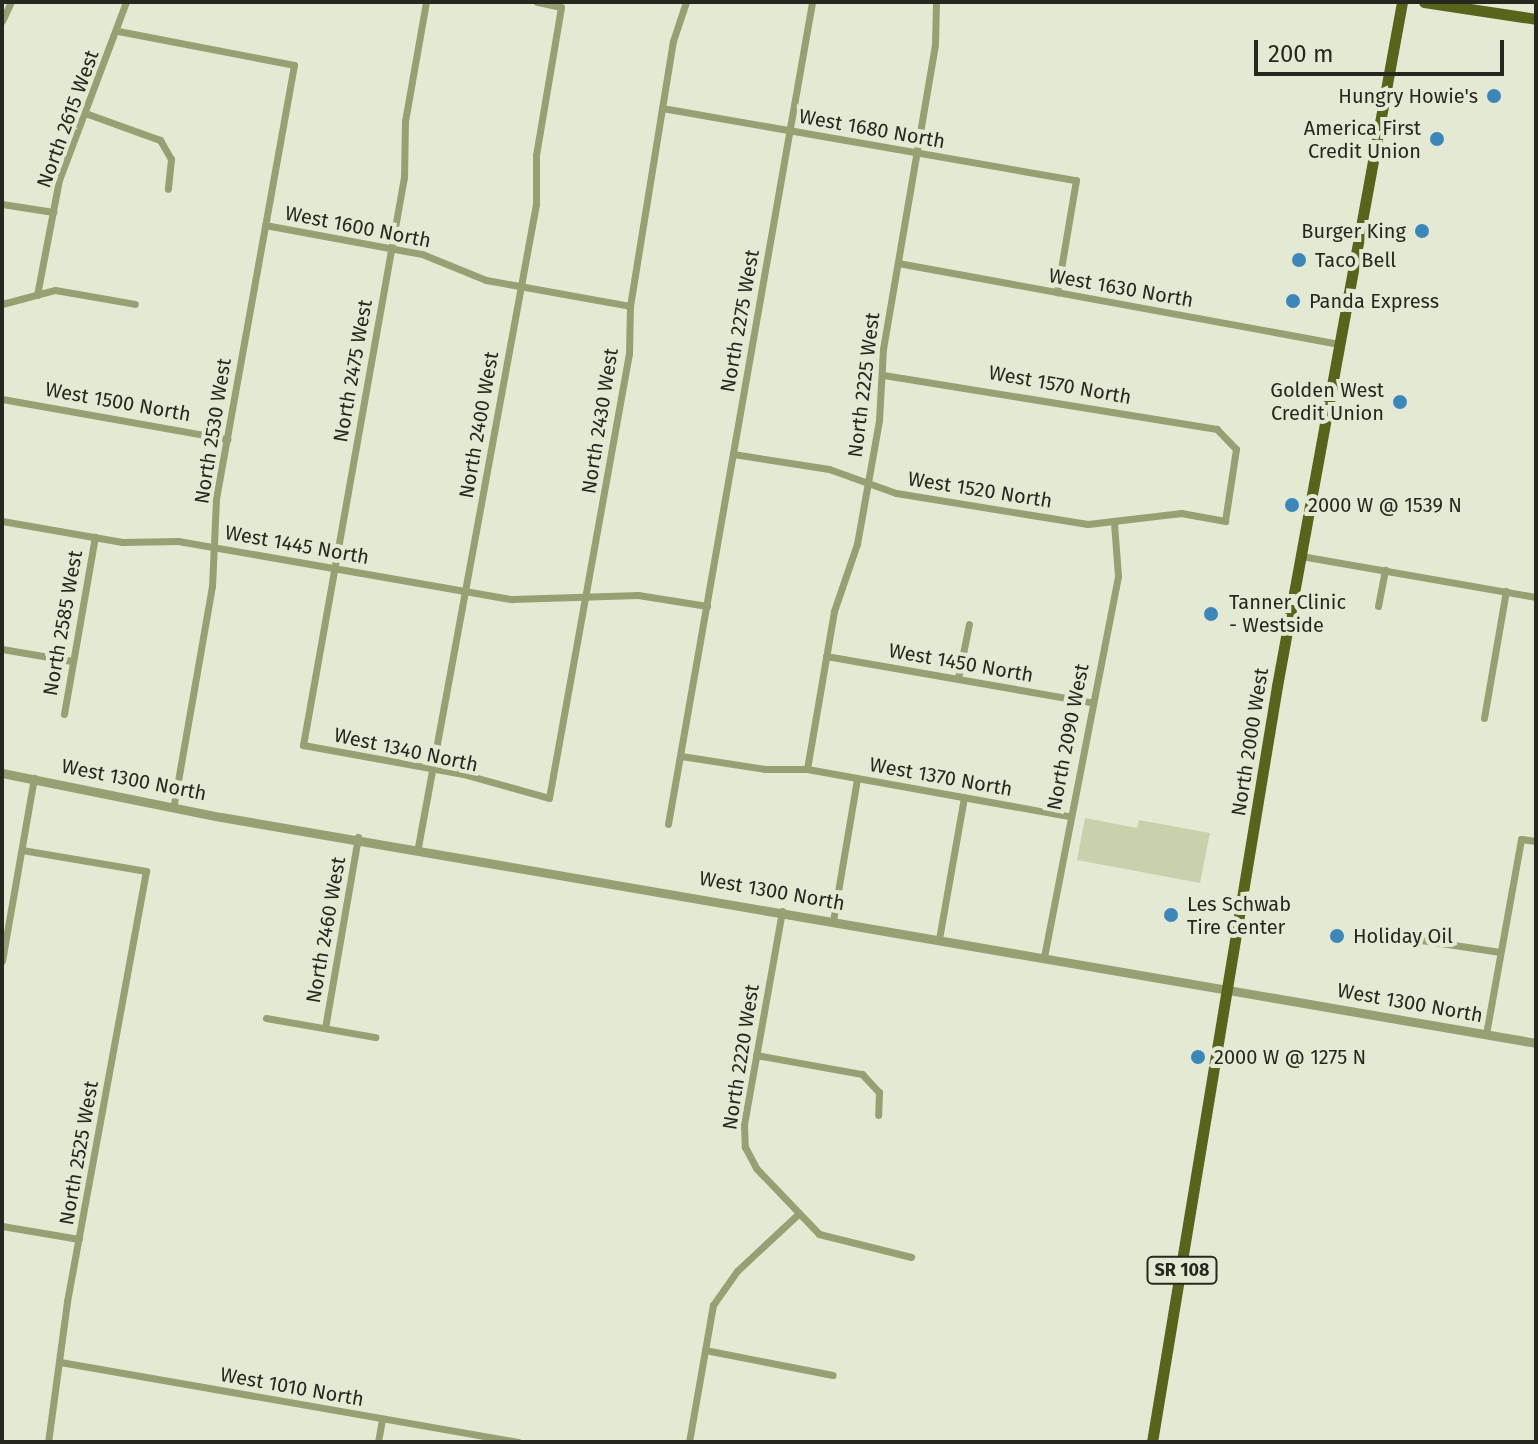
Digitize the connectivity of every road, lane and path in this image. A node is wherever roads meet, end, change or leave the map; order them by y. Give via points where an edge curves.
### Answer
1 (11, 2) edge
2 (126, 2) edge
3 (426, 2) edge
4 (537, 2) edge
5 (686, 2) edge
6 (812, 2) edge
7 (936, 2) edge
8 (1402, 2) edge
9 (1424, 2) edge
10 (1536, 19) edge
11 (2, 21) edge
12 (118, 31) junction
13 (662, 108) junction
14 (85, 113) junction
15 (790, 131) junction
16 (917, 153) junction
17 (168, 189) dead end
18 (2, 204) edge
19 (53, 212) junction
20 (265, 225) junction
21 (391, 248) junction
22 (898, 263) junction
23 (520, 286) junction
24 (1057, 292) junction
25 (37, 295) junction
26 (2, 304) edge
27 (135, 304) dead end
28 (630, 306) junction
29 (1338, 344) junction
30 (883, 375) junction
31 (2, 399) edge
32 (227, 439) junction
33 (733, 454) junction
34 (867, 484) junction
35 (2, 521) edge
36 (1225, 521) joint
37 (1114, 523) junction
38 (95, 537) junction
39 (213, 547) junction
40 (1301, 556) junction
41 (335, 568) junction
42 (1385, 570) junction
43 (466, 591) junction
44 (1506, 591) junction
45 (586, 595) junction
46 (1536, 597) edge
47 (707, 606) junction
48 (1378, 606) dead end
49 (969, 624) dead end
50 (2, 649) edge
51 (826, 656) junction
52 (72, 661) junction
53 (958, 678) junction
54 (1090, 702) junction
55 (64, 714) dead end
56 (1484, 718) dead end
57 (303, 745) joint
58 (681, 756) junction
59 (433, 769) junction
60 (807, 769) junction
61 (2, 773) edge
62 (34, 778) junction
63 (857, 779) junction
64 (964, 797) junction
65 (549, 798) joint
66 (174, 803) junction
67 (1069, 816) junction
68 (668, 824) dead end
69 (358, 836) junction
70 (1536, 841) edge
71 (418, 847) junction
72 (22, 850) junction
73 (782, 911) junction
74 (833, 921) junction
75 (939, 939) junction
76 (1421, 940) dead end
77 (1500, 952) junction
78 (1044, 957) junction
79 (2, 961) edge
80 (1229, 989) junction
81 (266, 1018) dead end
82 (325, 1028) junction
83 (1486, 1034) junction
84 (375, 1037) dead end
85 (1536, 1043) edge
86 (756, 1055) junction
87 (878, 1115) dead end
88 (797, 1215) junction
89 (2, 1226) edge
90 (79, 1239) junction
91 (911, 1257) dead end
92 (705, 1350) junction
93 (60, 1362) junction
94 (833, 1375) dead end
95 (382, 1419) junction
96 (48, 1442) edge
97 (378, 1442) edge
98 (518, 1442) edge
99 (689, 1442) edge
100 (1152, 1442) edge

1 - 11 street
2 - 12 street, North 2615 West
3 - 21 street, North 2475 West via 405,121 404,177
4 - 23 street, North 2400 West via 561,7
5 - 13 street, North 2430 West via 673,41
6 - 15 street, North 2275 West
7 - 16 street, North 2225 West via 935,44
8 - 29 main road, North 2000 West / SR 108
9 - 10 main road
12 - 14 street, North 2615 West
12 - 20 street, North 2530 West via 294,65
13 - 15 street, West 1680 North
13 - 28 street, North 2430 West
14 - 17 street via 160,140 171,159
14 - 19 street, North 2615 West via 59,180
15 - 16 street, West 1680 North
15 - 33 street, North 2275 West
16 - 22 street, North 2225 West
16 - 24 street, West 1680 North via 1076,180
18 - 19 street
19 - 25 street, North 2615 West
20 - 21 street, West 1600 North
20 - 32 street, North 2530 West
21 - 23 street, West 1600 North
21 - 41 street, North 2475 West
22 - 24 street, West 1630 North
22 - 30 street, North 2225 West
23 - 28 street, West 1600 North
23 - 43 street, North 2400 West
24 - 29 street, West 1630 North
25 - 26 street
25 - 27 street via 55,290
28 - 45 street, North 2430 West via 629,353
29 - 40 main road, North 2000 West / SR 108
30 - 34 street, North 2225 West
30 - 36 street, West 1570 North via 1217,429 1229,437 1236,465
31 - 32 street, West 1500 North
32 - 39 street, North 2530 West
33 - 34 street, West 1520 North via 829,469
33 - 47 street, North 2275 West
34 - 37 street, West 1520 North via 1088,524
34 - 51 street, North 2225 West
35 - 38 street, West 1445 North
36 - 37 street, West 1520 North via 1181,513
37 - 54 street, North 2090 West via 1118,576
38 - 39 street, West 1445 North
38 - 52 street, North 2585 West
39 - 41 street, West 1445 North
39 - 66 street, North 2530 West via 212,586
40 - 42 street
40 - 80 main road, North 2000 West / SR 108
41 - 43 street, West 1445 North
41 - 57 street, North 2475 West
42 - 44 street
42 - 48 street
43 - 45 street, West 1445 North via 523,599
43 - 59 street, North 2400 West
44 - 46 street
44 - 56 street
45 - 47 street via 638,595
45 - 65 street, North 2430 West
47 - 58 street, North 2275 West
49 - 53 street
50 - 52 street
51 - 53 street, West 1450 North
51 - 60 street, North 2225 West
52 - 55 street, North 2585 West
53 - 54 street, West 1450 North
54 - 67 street, North 2090 West
57 - 59 street, West 1340 North
58 - 60 street, West 1370 North via 765,769
58 - 68 street, North 2275 West
59 - 65 street, West 1340 North
59 - 71 street, North 2400 West
60 - 63 street, West 1370 North
61 - 62 street, West 1300 North
62 - 66 street, West 1300 North
62 - 72 street
63 - 64 street, West 1370 North
63 - 74 street
64 - 67 street, West 1370 North
64 - 75 street
66 - 69 street, West 1300 North via 221,817
67 - 78 street, North 2090 West
69 - 71 street, West 1300 North
69 - 82 street, North 2460 West
70 - 77 street via 1521,839
71 - 73 street, West 1300 North
72 - 79 street
72 - 90 street, North 2525 West via 146,871
73 - 74 street, West 1300 North
73 - 86 street, North 2220 West
74 - 75 street, West 1300 North
75 - 78 street, West 1300 North
76 - 77 street
77 - 83 street
78 - 80 street, West 1300 North
80 - 83 street, West 1300 North
80 - 100 main road, North 2000 West / SR 108
81 - 82 street
82 - 84 street
83 - 85 street, West 1300 North
86 - 87 street via 862,1074 879,1092
86 - 88 street, North 2220 West via 745,1147 756,1168
88 - 91 street, North 2220 West via 834,1242
88 - 92 street via 722,1288
89 - 90 street
90 - 93 street, North 2525 West
92 - 94 street
92 - 99 street
93 - 95 street, West 1010 North
93 - 96 street, North 2525 West
95 - 97 street
95 - 98 street, West 1010 North

